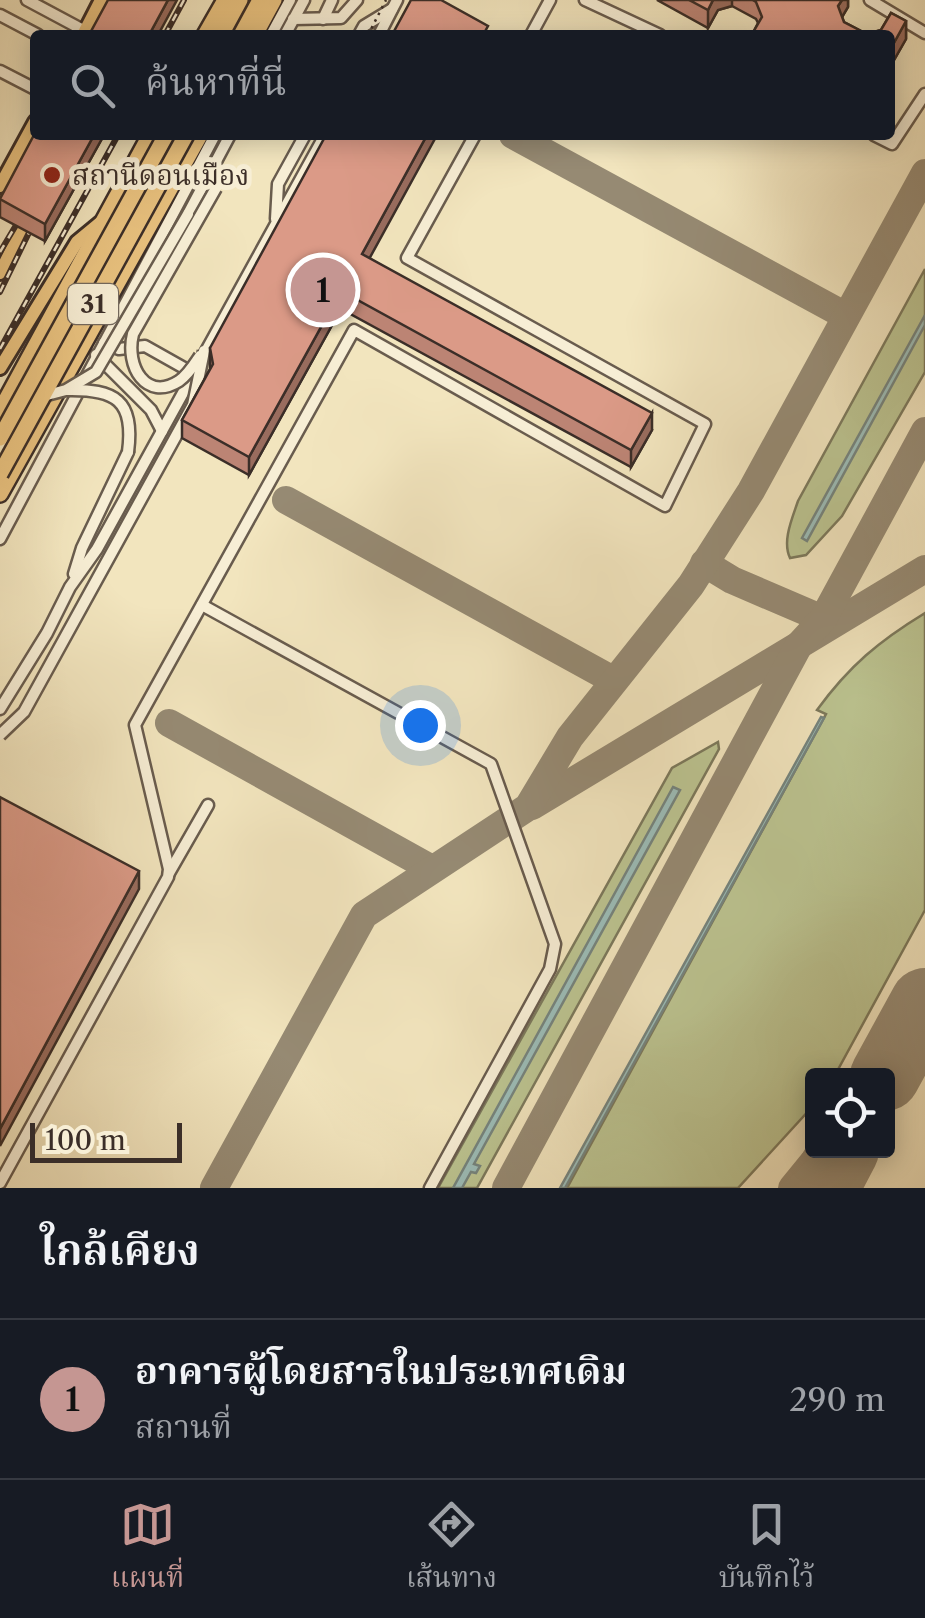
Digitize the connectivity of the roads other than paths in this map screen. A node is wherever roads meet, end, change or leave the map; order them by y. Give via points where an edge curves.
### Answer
1 (27, 0) edge
2 (101, 0) edge
3 (225, 0) edge
4 (240, 0) edge
5 (260, 0) edge
6 (274, 0) edge
7 (290, 0) edge
8 (304, 0) edge
9 (332, 0) edge
10 (357, 0) edge
11 (550, 0) edge
12 (585, 0) edge
13 (870, 0) edge
14 (392, 3) edge
15 (0, 15) edge
16 (294, 19) junction
17 (323, 19) junction
18 (79, 30) edge
19 (86, 30) edge
20 (208, 30) edge
21 (223, 30) edge
22 (244, 30) edge
23 (258, 30) edge
24 (274, 30) edge
25 (288, 30) edge
26 (362, 30) edge
27 (380, 30) edge
28 (534, 30) edge
29 (649, 30) edge
30 (30, 31) edge
31 (925, 33) edge
32 (0, 70) edge
33 (30, 85) edge
34 (925, 94) edge
35 (30, 131) edge
36 (895, 139) edge
37 (147, 140) edge
38 (163, 140) edge
39 (183, 140) edge
40 (198, 140) edge
41 (212, 140) edge
42 (228, 140) edge
43 (302, 140) edge
44 (322, 140) edge
45 (472, 140) edge
46 (0, 186) edge
47 (32, 210) edge
48 (103, 220) junction
49 (0, 273) edge
50 (95, 347) junction
51 (204, 351) junction
52 (0, 368) edge
53 (194, 373) junction
54 (66, 390) junction
55 (0, 412) edge
56 (162, 430) junction
57 (0, 438) edge
58 (0, 474) edge
59 (0, 494) edge
60 (0, 539) edge
61 (70, 587) junction
62 (202, 605) junction
63 (19, 676) junction
64 (0, 709) edge
65 (0, 722) edge
66 (0, 735) edge
67 (208, 805) dead end
68 (169, 873) junction
69 (0, 1183) edge
70 (430, 1188) edge

1 - 18 street
2 - 19 main road
3 - 20 highway
4 - 21 highway
5 - 22 highway
6 - 23 highway
7 - 24 street
8 - 16 street
9 - 17 street
10 - 17 street via 344,16
11 - 28 street
12 - 29 street
13 - 31 street
14 - 26 street
14 - 27 street
15 - 30 street
16 - 17 street
16 - 25 street
32 - 33 street
34 - 36 street
35 - 46 main road
37 - 48 highway, 31
38 - 57 highway, 31, bridge
39 - 58 highway, 31, bridge
40 - 50 highway, 31
41 - 50 street
42 - 51 street, bridge via 216,188 133,334 131,364 146,382 161,386 177,383
42 - 54 street, bridge via 96,372
43 - 51 street via 278,184 276,220
44 - 53 street
45 - 62 street via 407,258 705,424 664,506 354,330
47 - 49 main road
48 - 52 main road via 77,242
48 - 55 highway, 31
50 - 53 street via 145,346
50 - 56 street
50 - 59 highway, 31
50 - 60 street
51 - 66 street, bridge via 194,405 24,712
53 - 56 street
54 - 55 street, bridge
54 - 61 street, bridge via 96,388 111,395 128,420 128,452
56 - 61 street
61 - 63 street
62 - 68 street via 134,725
62 - 70 street via 491,764 555,954
63 - 64 street
63 - 65 street
67 - 68 street
68 - 69 street

